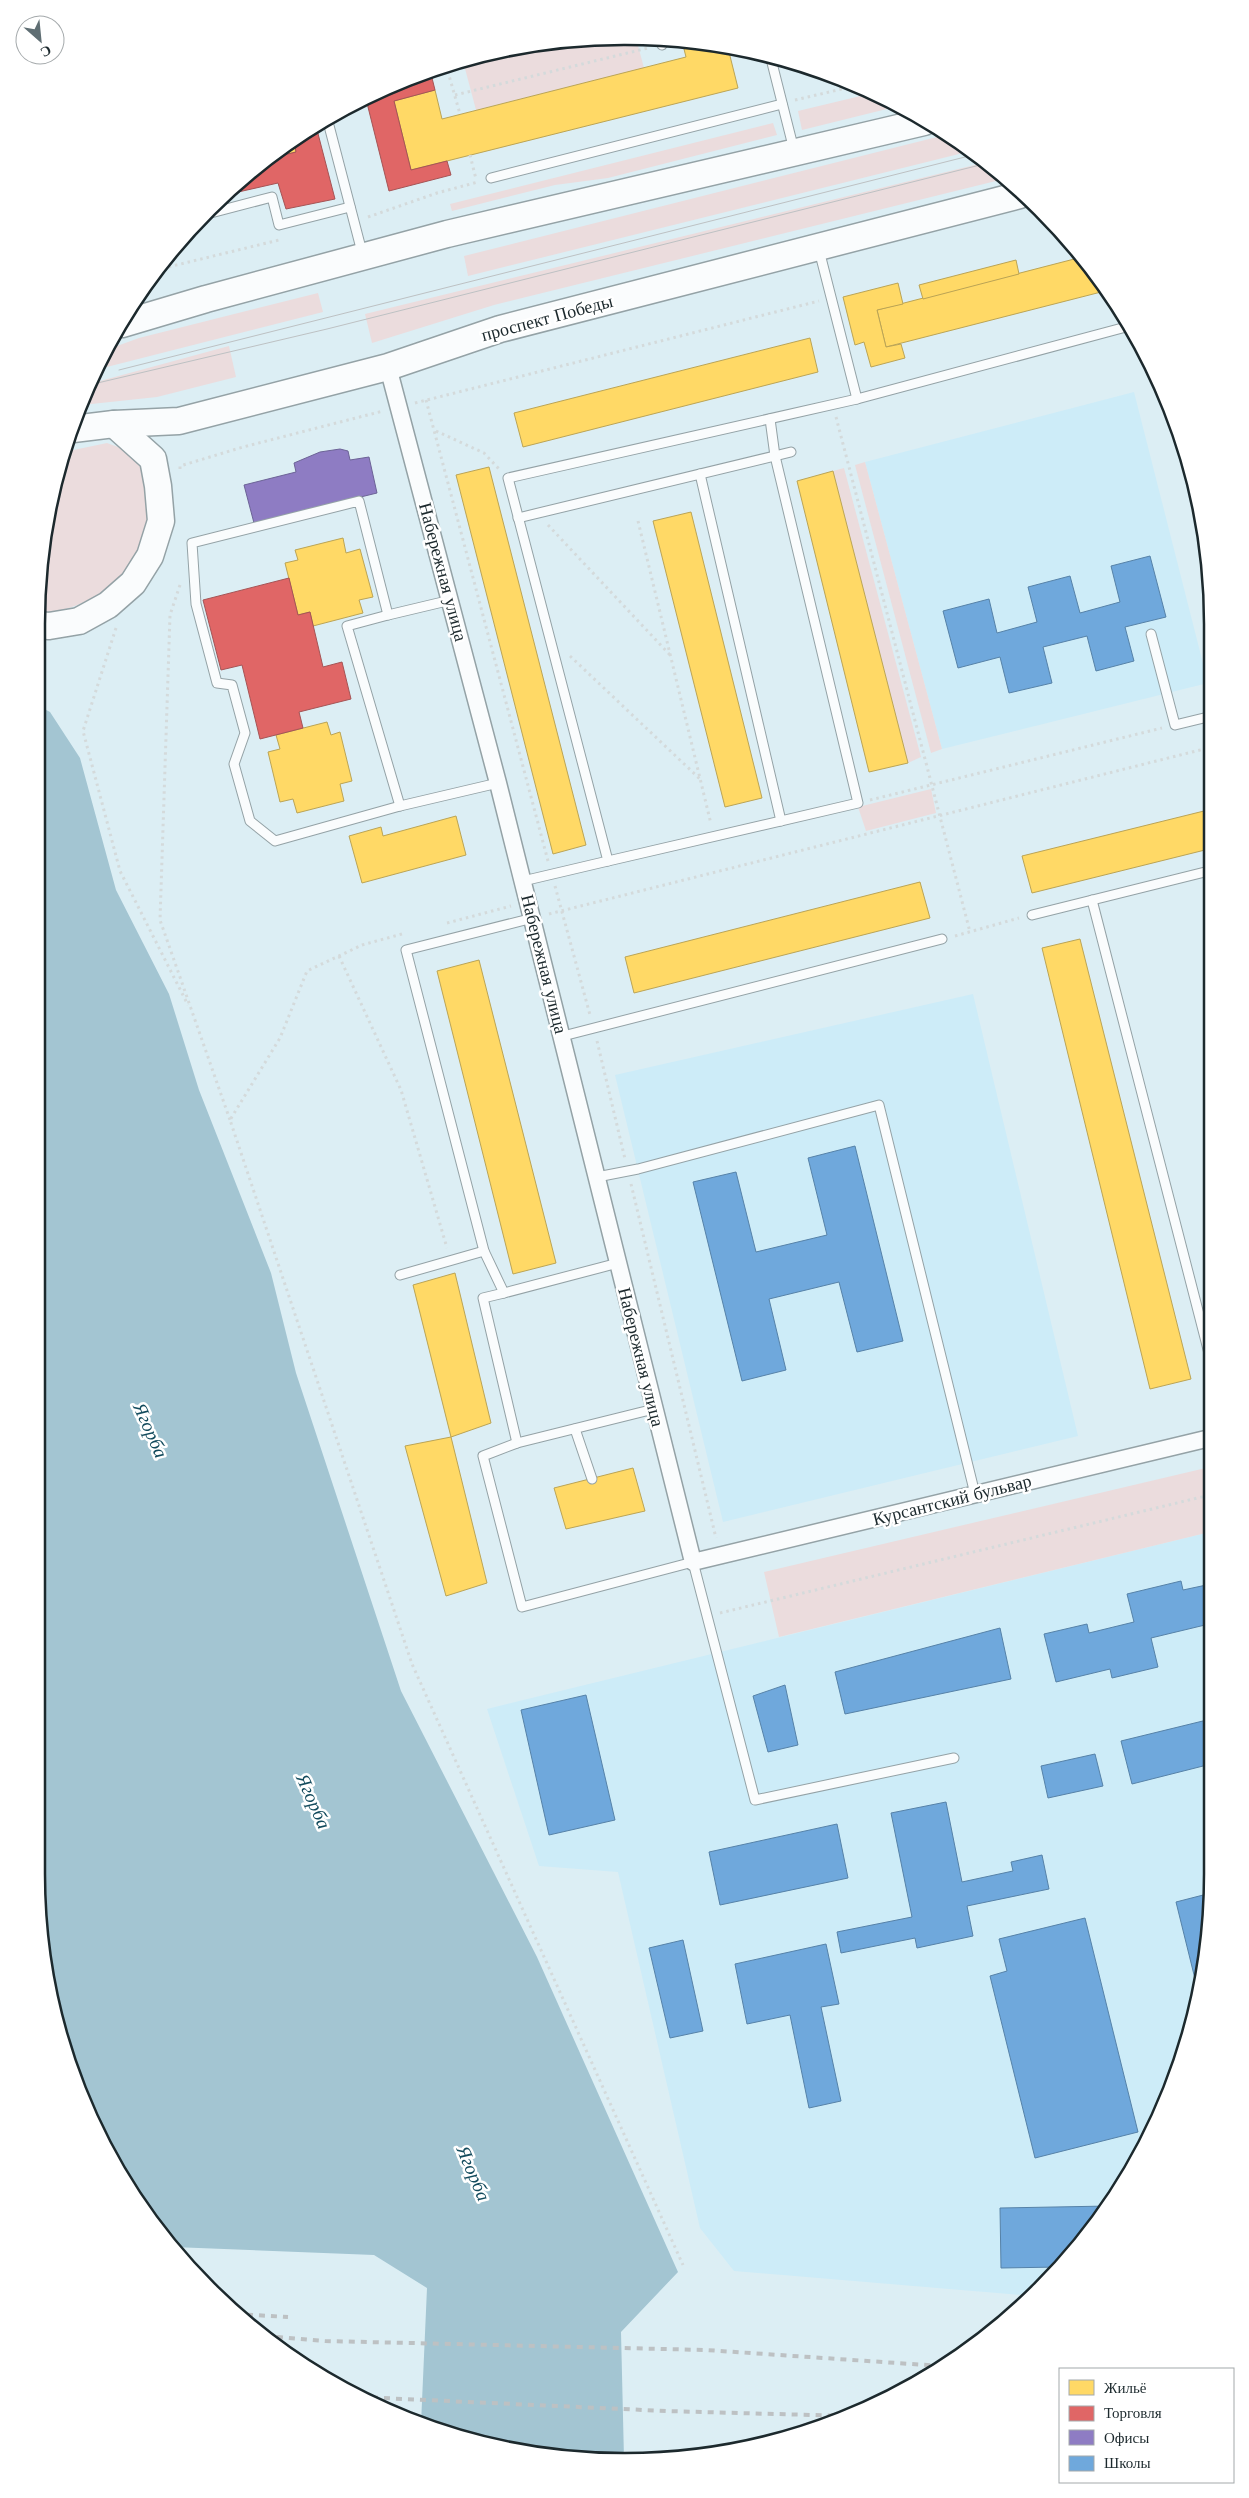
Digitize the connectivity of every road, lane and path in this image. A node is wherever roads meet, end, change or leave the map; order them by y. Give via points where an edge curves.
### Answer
1 (644, 46) edge
2 (772, 65) edge
3 (448, 73) edge
4 (845, 89) edge
5 (455, 95) junction
6 (782, 104) junction
7 (460, 114) dead end
8 (916, 124) edge
9 (329, 127) edge
10 (795, 153) junction
11 (470, 155) dead end
12 (491, 178) dead end
13 (477, 182) dead end
14 (1015, 196) edge
15 (350, 207) junction
16 (219, 211) edge
17 (818, 246) junction
18 (363, 256) junction
19 (132, 320) edge
20 (1122, 328) edge
21 (388, 367) junction
22 (857, 399) junction
23 (426, 400) dead end
24 (833, 404) junction
25 (770, 419) junction
26 (179, 421) junction
27 (114, 424) junction
28 (80, 428) edge
29 (436, 431) junction
30 (791, 452) dead end
31 (775, 456) junction
32 (153, 459) junction
33 (700, 474) junction
34 (508, 478) junction
35 (538, 514) junction
36 (518, 518) junction
37 (638, 521) dead end
38 (181, 579) dead end
39 (450, 600) junction
40 (388, 615) junction
41 (117, 624) dead end
42 (45, 626) edge
43 (1151, 634) dead end
44 (549, 636) junction
45 (671, 655) junction
46 (1204, 718) edge
47 (1175, 725) junction
48 (1204, 749) edge
49 (700, 779) junction
50 (498, 783) junction
51 (934, 785) junction
52 (858, 803) junction
53 (400, 806) junction
54 (940, 815) junction
55 (781, 821) junction
56 (714, 836) junction
57 (608, 861) junction
58 (1204, 872) edge
59 (552, 874) junction
60 (523, 881) junction
61 (1092, 900) junction
62 (528, 902) junction
63 (562, 910) junction
64 (1032, 914) joint
65 (532, 918) junction
66 (445, 923) dead end
67 (970, 932) junction
68 (408, 933) dead end
69 (942, 939) joint
70 (339, 956) junction
71 (194, 1017) junction
72 (594, 1028) junction
73 (563, 1036) junction
74 (230, 1120) junction
75 (628, 1171) junction
76 (597, 1177) junction
77 (484, 1250) junction
78 (450, 1260) junction
79 (618, 1263) junction
80 (400, 1275) dead end
81 (504, 1293) junction
82 (1204, 1334) edge
83 (654, 1409) junction
84 (575, 1429) junction
85 (1204, 1439) edge
86 (517, 1443) junction
87 (592, 1479) dead end
88 (975, 1494) junction
89 (1204, 1496) edge
90 (716, 1538) dead end
91 (693, 1562) junction
92 (706, 1616) junction
93 (954, 1758) dead end
94 (683, 2265) dead end

1 - 5 path
2 - 6 lane
3 - 5 path
4 - 6 path
5 - 7 path
6 - 10 lane
6 - 12 lane
8 - 10 main road
9 - 15 lane
10 - 18 main road
11 - 13 path
14 - 17 main road, проспект Победы
15 - 16 lane via 279,225 272,197
15 - 18 lane
17 - 21 main road, проспект Победы via 500,329
17 - 22 lane
18 - 19 main road
20 - 22 lane
21 - 26 main road, проспект Победы
21 - 39 street, Набережная улица
22 - 24 lane
23 - 29 path
24 - 25 lane
24 - 51 path
25 - 31 lane
25 - 34 lane
26 - 27 main road, проспект Победы
26 - 32 main road
27 - 28 main road, проспект Победы
27 - 32 main road
29 - 34 path via 484,453
29 - 59 path
30 - 31 lane
31 - 33 lane
31 - 52 lane
32 - 42 main road via 161,522 150,556 133,582 108,605 79,621
33 - 35 lane
33 - 55 lane
34 - 36 lane
35 - 36 lane
35 - 45 path
36 - 44 lane
37 - 45 path
38 - 71 path via 170,615 160,920
39 - 40 lane
39 - 50 street, Набережная улица
40 - 53 lane via 347,626
40 - 53 lane via 359,502 192,543 196,604 217,683 232,685 245,734 234,764 250,821 275,841
41 - 71 path via 83,731 120,870
43 - 47 lane
44 - 49 path
44 - 57 lane
45 - 49 path
46 - 47 lane
47 - 51 path
48 - 54 path
49 - 56 path
50 - 53 lane
50 - 60 street, Набережная улица
51 - 52 path
51 - 54 path
52 - 55 lane
54 - 63 path
54 - 67 path
55 - 56 lane
56 - 57 lane
57 - 59 lane
58 - 61 lane
59 - 60 lane
59 - 63 path
60 - 62 street, Набережная улица
61 - 64 lane
61 - 82 lane
62 - 65 street, Набережная улица
62 - 66 path
63 - 65 path
63 - 72 path
64 - 67 path
65 - 73 street, Набережная улица
65 - 77 lane via 406,950
67 - 69 path
68 - 70 path via 362,945
69 - 72 lane
70 - 74 path via 307,971 280,1038
70 - 78 path via 401,1090
71 - 74 path
72 - 73 lane
72 - 75 path
73 - 76 street, Набережная улица
74 - 94 path via 412,1664
75 - 76 lane
75 - 88 lane via 879,1105
75 - 90 path
76 - 79 street, Набережная улица
77 - 78 lane
77 - 81 lane
78 - 80 lane
79 - 81 lane
79 - 83 street, Набережная улица
81 - 86 lane via 483,1298
83 - 84 lane
83 - 91 street, Набережная улица
84 - 86 lane
84 - 87 lane
85 - 88 street, Курсантский бульвар
86 - 91 lane via 483,1456 522,1607
88 - 91 street, Курсантский бульвар
89 - 92 path
91 - 92 lane
92 - 93 lane via 755,1800

